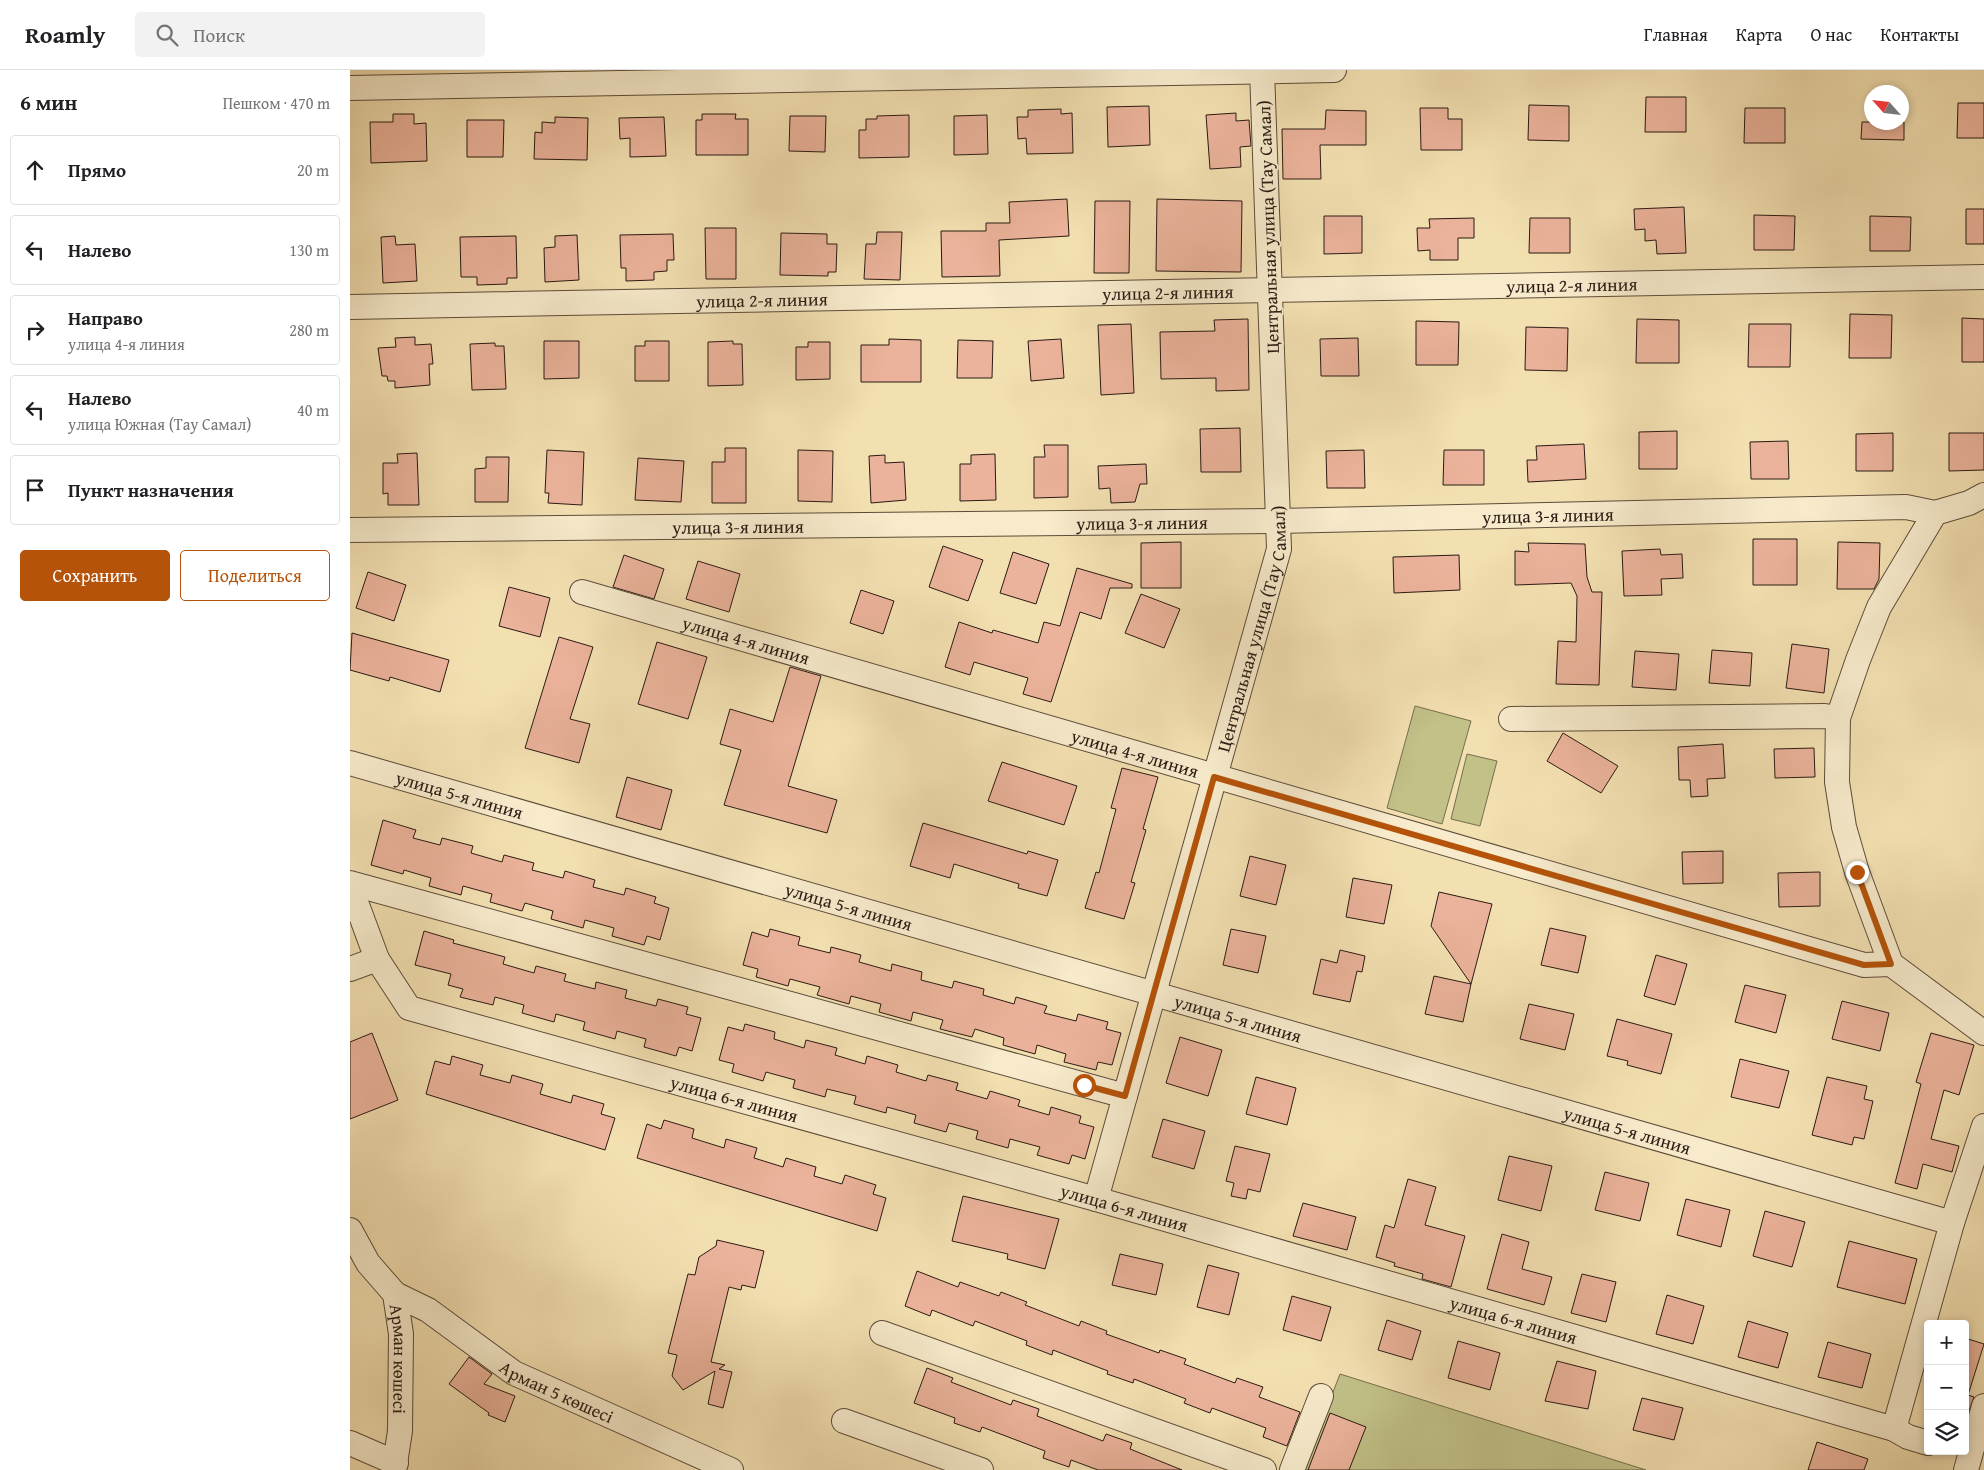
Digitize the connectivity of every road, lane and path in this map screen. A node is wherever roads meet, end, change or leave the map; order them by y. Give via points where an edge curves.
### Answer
1 (1334, 70) edge
2 (1262, 71) edge
3 (350, 88) edge
4 (1984, 277) edge
5 (1271, 292) junction
6 (350, 307) edge
7 (1984, 495) edge
8 (1935, 513) junction
9 (1277, 521) junction
10 (350, 530) edge
11 (582, 592) dead end
12 (1838, 718) junction
13 (1511, 719) dead end
14 (350, 763) edge
15 (1214, 777) junction
16 (350, 885) edge
17 (377, 959) junction
18 (1891, 964) junction
19 (350, 969) edge
20 (1153, 992) junction
21 (1984, 1033) edge
22 (1125, 1096) junction
23 (1984, 1126) edge
24 (1096, 1199) junction
25 (1952, 1223) junction
26 (350, 1230) edge
27 (395, 1294) junction
28 (882, 1332) dead end
29 (1321, 1396) dead end
30 (1984, 1406) edge
31 (844, 1421) dead end
32 (1894, 1428) junction
33 (1924, 1442) edge
34 (350, 1443) edge
35 (1963, 1459) edge
36 (395, 1466) edge
37 (731, 1470) edge
38 (981, 1470) edge
39 (1264, 1470) edge
40 (1292, 1470) edge

1 - 2 street
2 - 3 street
2 - 5 street, Центральная улица (Тау Самал)
4 - 5 street, улица 2-я линия
5 - 6 street, улица 2-я линия
5 - 9 street, Центральная улица (Тау Самал)
7 - 8 street
8 - 9 street, улица 3-я линия via 1906,507
8 - 12 street via 1879,607
9 - 10 street, улица 3-я линия
9 - 15 street, Центральная улица (Тау Самал) via 1279,549
11 - 15 street, улица 4-я линия
12 - 13 street
12 - 18 street via 1836,782 1844,827
14 - 20 street, улица 5-я линия
15 - 18 street, улица 4-я линия via 1864,965
15 - 20 street, Центральная улица (Тау Самал)
16 - 17 street, улица 6-я линия
16 - 22 street
17 - 19 street
17 - 24 street, улица 6-я линия via 408,1008
18 - 21 street
20 - 22 street, Центральная улица (Тау Самал)
20 - 25 street, улица 5-я линия
22 - 24 street, Центральная улица (Тау Самал)
23 - 25 street
24 - 32 street, улица 6-я линия
25 - 32 street
26 - 27 street, Арман көшесі via 368,1263
27 - 36 street, Арман көшесі via 401,1334 400,1431
27 - 37 street, Арман 5 көшесі via 428,1310 514,1373
28 - 39 street
29 - 40 street
30 - 35 street
31 - 38 street
32 - 33 street, улица 6-я линия
34 - 36 street

